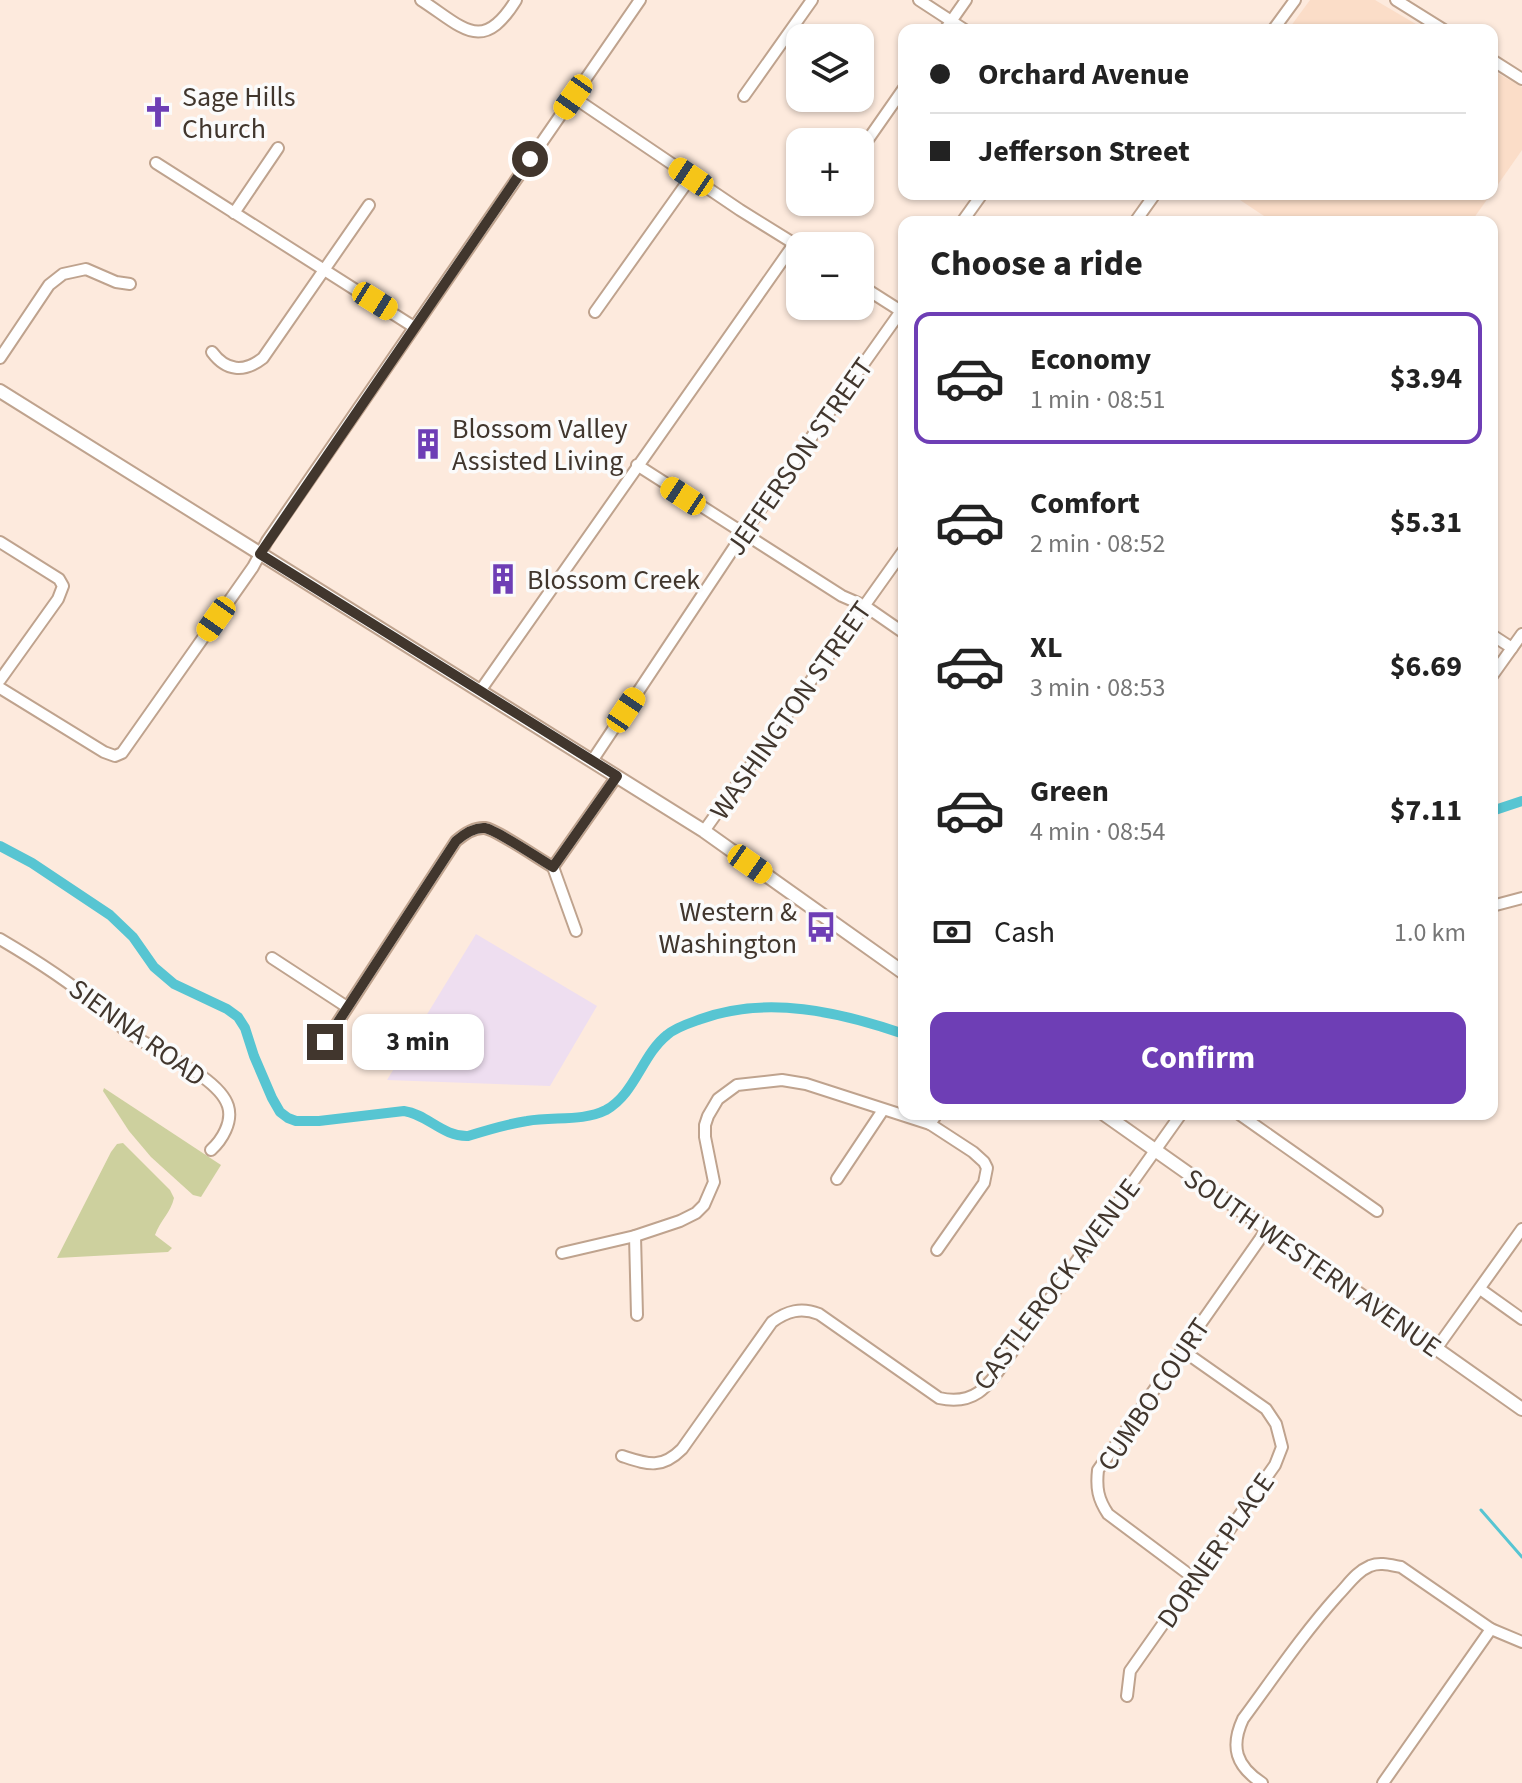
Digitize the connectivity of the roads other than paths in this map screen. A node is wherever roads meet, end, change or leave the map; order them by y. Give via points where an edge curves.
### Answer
1 (421, 0) edge
2 (516, 0) edge
3 (640, 0) edge
4 (812, 0) edge
5 (919, 0) edge
6 (966, 0) edge
7 (1295, 0) edge
8 (1396, 0) edge
9 (946, 24) edge
10 (949, 24) edge
11 (1277, 24) edge
12 (1434, 24) edge
13 (1498, 64) edge
14 (1522, 79) edge
15 (744, 96) dead end
16 (573, 97) junction
17 (898, 97) edge
18 (874, 131) edge
19 (278, 148) dead end
20 (156, 163) dead end
21 (691, 177) junction
22 (369, 205) dead end
23 (234, 213) junction
24 (786, 238) edge
25 (786, 260) edge
26 (324, 270) junction
27 (130, 284) dead end
28 (874, 294) edge
29 (898, 309) edge
30 (595, 312) dead end
31 (898, 318) edge
32 (414, 327) junction
33 (212, 352) dead end
34 (0, 358) edge
35 (0, 391) edge
36 (637, 465) junction
37 (743, 534) junction
38 (0, 542) edge
39 (260, 554) junction
40 (898, 559) edge
41 (865, 606) junction
42 (898, 629) edge
43 (1522, 634) edge
44 (1498, 639) edge
45 (1512, 648) junction
46 (1498, 668) edge
47 (0, 680) edge
48 (0, 688) edge
49 (480, 691) junction
50 (592, 761) junction
51 (617, 776) junction
52 (704, 831) junction
53 (553, 867) junction
54 (1522, 898) edge
55 (1498, 904) edge
56 (576, 931) dead end
57 (0, 939) edge
58 (272, 958) dead end
59 (898, 969) edge
60 (347, 1007) junction
61 (325, 1042) dead end
62 (883, 1110) junction
63 (898, 1113) edge
64 (935, 1120) edge
65 (1112, 1120) edge
66 (1177, 1120) edge
67 (1248, 1120) edge
68 (211, 1150) dead end
69 (1155, 1150) junction
70 (837, 1179) dead end
71 (1377, 1211) dead end
72 (1267, 1229) junction
73 (1522, 1229) edge
74 (635, 1236) junction
75 (937, 1250) dead end
76 (562, 1253) dead end
77 (1480, 1289) junction
78 (637, 1315) dead end
79 (1522, 1319) edge
80 (1436, 1349) junction
81 (1182, 1350) junction
82 (1522, 1409) edge
83 (622, 1456) dead end
84 (1195, 1579) junction
85 (1491, 1629) junction
86 (1522, 1642) edge
87 (1127, 1696) dead end
88 (1262, 1783) edge
89 (1383, 1783) edge

1 - 2 street via 473,33 496,26
3 - 16 street
4 - 15 street
5 - 9 street
6 - 10 street
7 - 11 street
8 - 12 street
13 - 14 street
16 - 21 street
16 - 32 street
17 - 18 street
19 - 23 street
20 - 23 street
21 - 24 street
21 - 30 street
22 - 26 street
23 - 26 street
25 - 36 street
26 - 32 street
26 - 33 street via 258,362 240,368 224,365
27 - 34 street via 86,269 63,274 49,285
28 - 29 street
31 - 37 street, JEFFERSON STREET
32 - 39 street
35 - 39 main road
36 - 37 street
36 - 49 street
37 - 41 street
37 - 50 street, JEFFERSON STREET
38 - 47 street via 63,586
39 - 48 street via 119,755 104,752
39 - 49 main road
40 - 41 street, WASHINGTON STREET
41 - 42 street
41 - 52 street, WASHINGTON STREET
43 - 45 street
44 - 45 street
45 - 46 street
49 - 50 main road
50 - 51 main road
51 - 52 main road
51 - 53 street
52 - 59 main road
53 - 56 street
53 - 60 street via 489,829 462,835
54 - 55 street
57 - 68 street, SIENNA ROAD via 54,972 125,1030 208,1081 228,1106 229,1119
58 - 60 street
60 - 61 street
62 - 63 street
62 - 70 street
62 - 74 street via 806,1084 782,1080 737,1085 712,1106 705,1125 714,1182 704,1205 688,1218
64 - 75 street via 987,1168 984,1183
65 - 69 main road, SOUTH WESTERN AVENUE
66 - 69 street, CASTLEROCK AVENUE
67 - 71 street
69 - 72 main road, SOUTH WESTERN AVENUE
69 - 83 street, CASTLEROCK AVENUE via 974,1397 939,1398 819,1314 798,1310 772,1322 675,1456 648,1464
72 - 80 main road, SOUTH WESTERN AVENUE
72 - 81 street, CUMBO COURT
73 - 77 street
74 - 76 street
74 - 78 street
77 - 79 street
77 - 80 street
80 - 82 main road, SOUTH WESTERN AVENUE
81 - 84 street, CUMBO COURT via 1098,1470 1096,1486 1108,1514
81 - 84 street, DORNER PLACE via 1266,1409 1282,1447 1275,1465
84 - 87 street, DORNER PLACE via 1130,1671
85 - 86 street
85 - 88 street via 1401,1567 1372,1565 1359,1572 1318,1617 1243,1719 1237,1755 1242,1767
85 - 89 street

